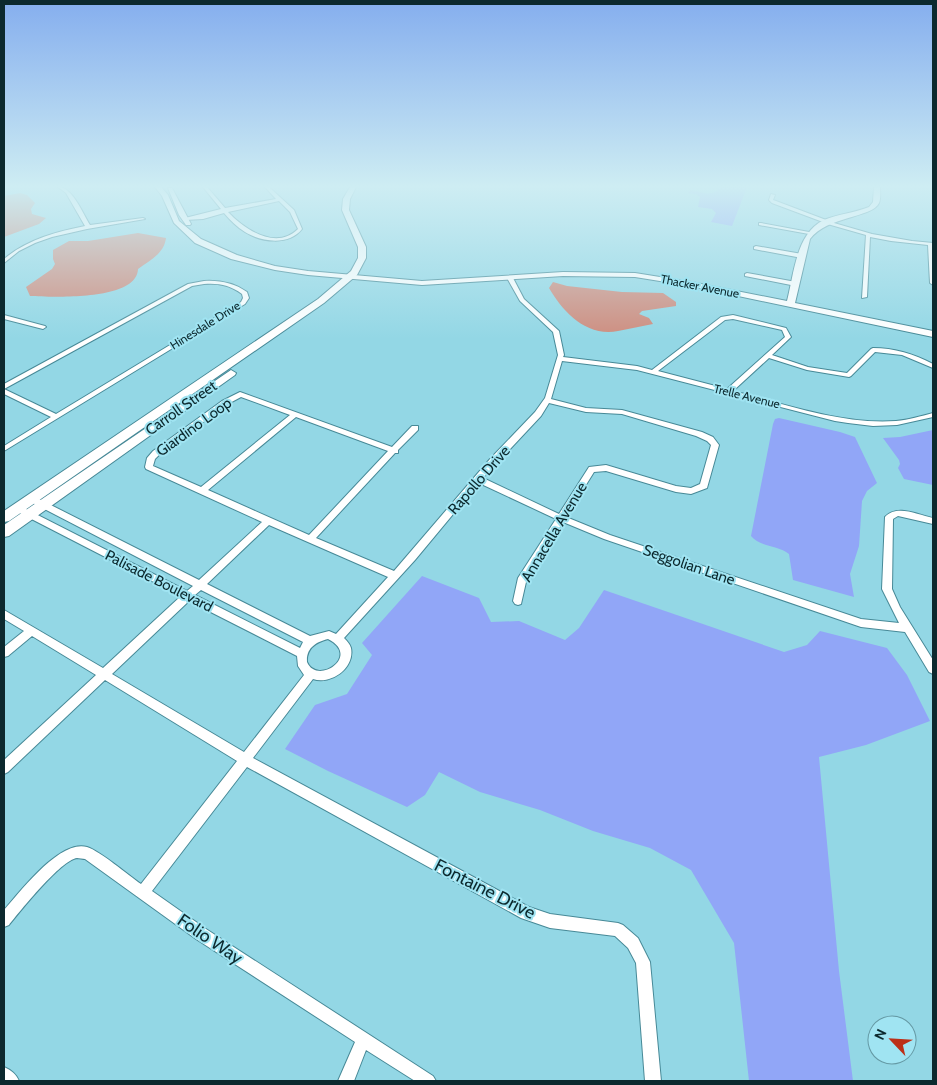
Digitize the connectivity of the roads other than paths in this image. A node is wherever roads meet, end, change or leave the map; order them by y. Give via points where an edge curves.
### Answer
1 (45, 238) edge
2 (194, 238) edge
3 (206, 238) edge
4 (263, 238) edge
5 (285, 238) edge
6 (359, 238) edge
7 (807, 238) edge
8 (868, 238) edge
9 (877, 238) edge
10 (931, 243) edge
11 (756, 248) dead end
12 (802, 256) junction
13 (4, 261) edge
14 (747, 274) dead end
15 (352, 275) junction
16 (510, 278) junction
17 (933, 283) edge
18 (796, 284) junction
19 (864, 297) dead end
20 (791, 304) junction
21 (530, 308) joint
22 (304, 313) junction
23 (4, 317) edge
24 (43, 327) dead end
25 (933, 334) edge
26 (767, 354) junction
27 (560, 359) junction
28 (250, 360) junction
29 (933, 366) edge
30 (653, 372) junction
31 (4, 389) edge
32 (728, 392) junction
33 (546, 400) junction
34 (295, 414) junction
35 (933, 415) edge
36 (56, 417) junction
37 (416, 428) dead end
38 (4, 449) edge
39 (395, 451) junction
40 (479, 479) junction
41 (202, 492) junction
42 (36, 502) junction
43 (23, 511) junction
44 (4, 517) edge
45 (561, 518) junction
46 (268, 521) junction
47 (933, 521) edge
48 (4, 532) edge
49 (310, 539) junction
50 (394, 575) junction
51 (200, 585) junction
52 (189, 595) junction
53 (518, 601) dead end
54 (4, 614) edge
55 (907, 628) junction
56 (31, 631) junction
57 (338, 638) junction
58 (310, 641) junction
59 (4, 654) edge
60 (302, 654) junction
61 (933, 668) edge
62 (103, 674) junction
63 (311, 674) junction
64 (246, 760) junction
65 (4, 768) edge
66 (143, 892) junction
67 (4, 920) edge
68 (363, 1040) junction
69 (4, 1075) edge
70 (11, 1081) edge
71 (346, 1081) edge
72 (428, 1081) edge
73 (653, 1081) edge

1 - 13 street via 11,254
2 - 15 street, Thacker Avenue via 239,259 292,271
3 - 15 street, Thacker Avenue via 242,254
4 - 5 street
6 - 15 main road, Carroll Street via 362,256
7 - 12 street
8 - 19 street
9 - 10 street
10 - 17 street
11 - 12 street
12 - 18 street
14 - 18 street
15 - 16 street, Thacker Avenue via 422,283
15 - 22 main road, Carroll Street
15 - 28 main road, Carroll Street via 351,281 327,305
16 - 20 street, Thacker Avenue via 581,273 635,275
16 - 21 street
18 - 20 street
20 - 25 street, Thacker Avenue
21 - 27 street, Rapollo Drive via 556,331
22 - 28 main road via 251,353
22 - 42 main road, Carroll Street
23 - 24 street
26 - 29 street via 783,362 849,375 873,350 889,350
26 - 30 street via 788,337 784,329 727,317
26 - 32 street
27 - 30 street, Trelle Avenue
27 - 33 street, Rapollo Drive
28 - 42 main road, Carroll Street
30 - 32 street, Trelle Avenue
31 - 36 street
31 - 36 street, Hinesdale Drive via 190,285 215,281 245,293 243,303
32 - 35 street, Trelle Avenue via 861,424 905,423
33 - 40 street, Rapollo Drive via 538,414
33 - 45 street, Annacella Avenue via 586,410 622,412 699,434 715,445 704,486 691,491 676,489 606,468 592,470
34 - 39 street, Giardino Loop
34 - 41 street
34 - 41 street, Giardino Loop via 240,394 151,458 149,467
36 - 38 street
37 - 39 street
39 - 49 street
40 - 45 street, Seggolian Lane
40 - 50 street, Rapollo Drive
41 - 46 street, Giardino Loop
42 - 43 main road, Carroll Street
42 - 51 street, Palisade Boulevard
43 - 44 main road, Carroll Street
43 - 48 main road, Carroll Street
43 - 52 street, Palisade Boulevard
45 - 53 street, Annacella Avenue via 521,580
45 - 55 street, Seggolian Lane via 607,537 861,623
46 - 49 street, Giardino Loop
46 - 51 street
47 - 55 street via 897,513 889,517 887,589
49 - 50 street, Giardino Loop
50 - 57 street, Rapollo Drive
51 - 52 street
51 - 58 street, Palisade Boulevard
52 - 60 street, Palisade Boulevard
52 - 62 street
54 - 56 street, Fontaine Drive
55 - 61 street
56 - 59 street
56 - 62 street, Fontaine Drive
57 - 58 street via 319,636
57 - 63 street via 347,652 339,668 331,674
58 - 60 street
60 - 63 street via 304,669
62 - 64 street, Fontaine Drive
62 - 65 street
63 - 64 street
64 - 66 street
64 - 73 street, Fontaine Drive via 526,913 550,921 618,930 634,943 643,962
66 - 67 street, Folio Way via 88,854 76,852 52,868
66 - 68 street, Folio Way
68 - 71 street
68 - 72 street, Folio Way
69 - 70 street

